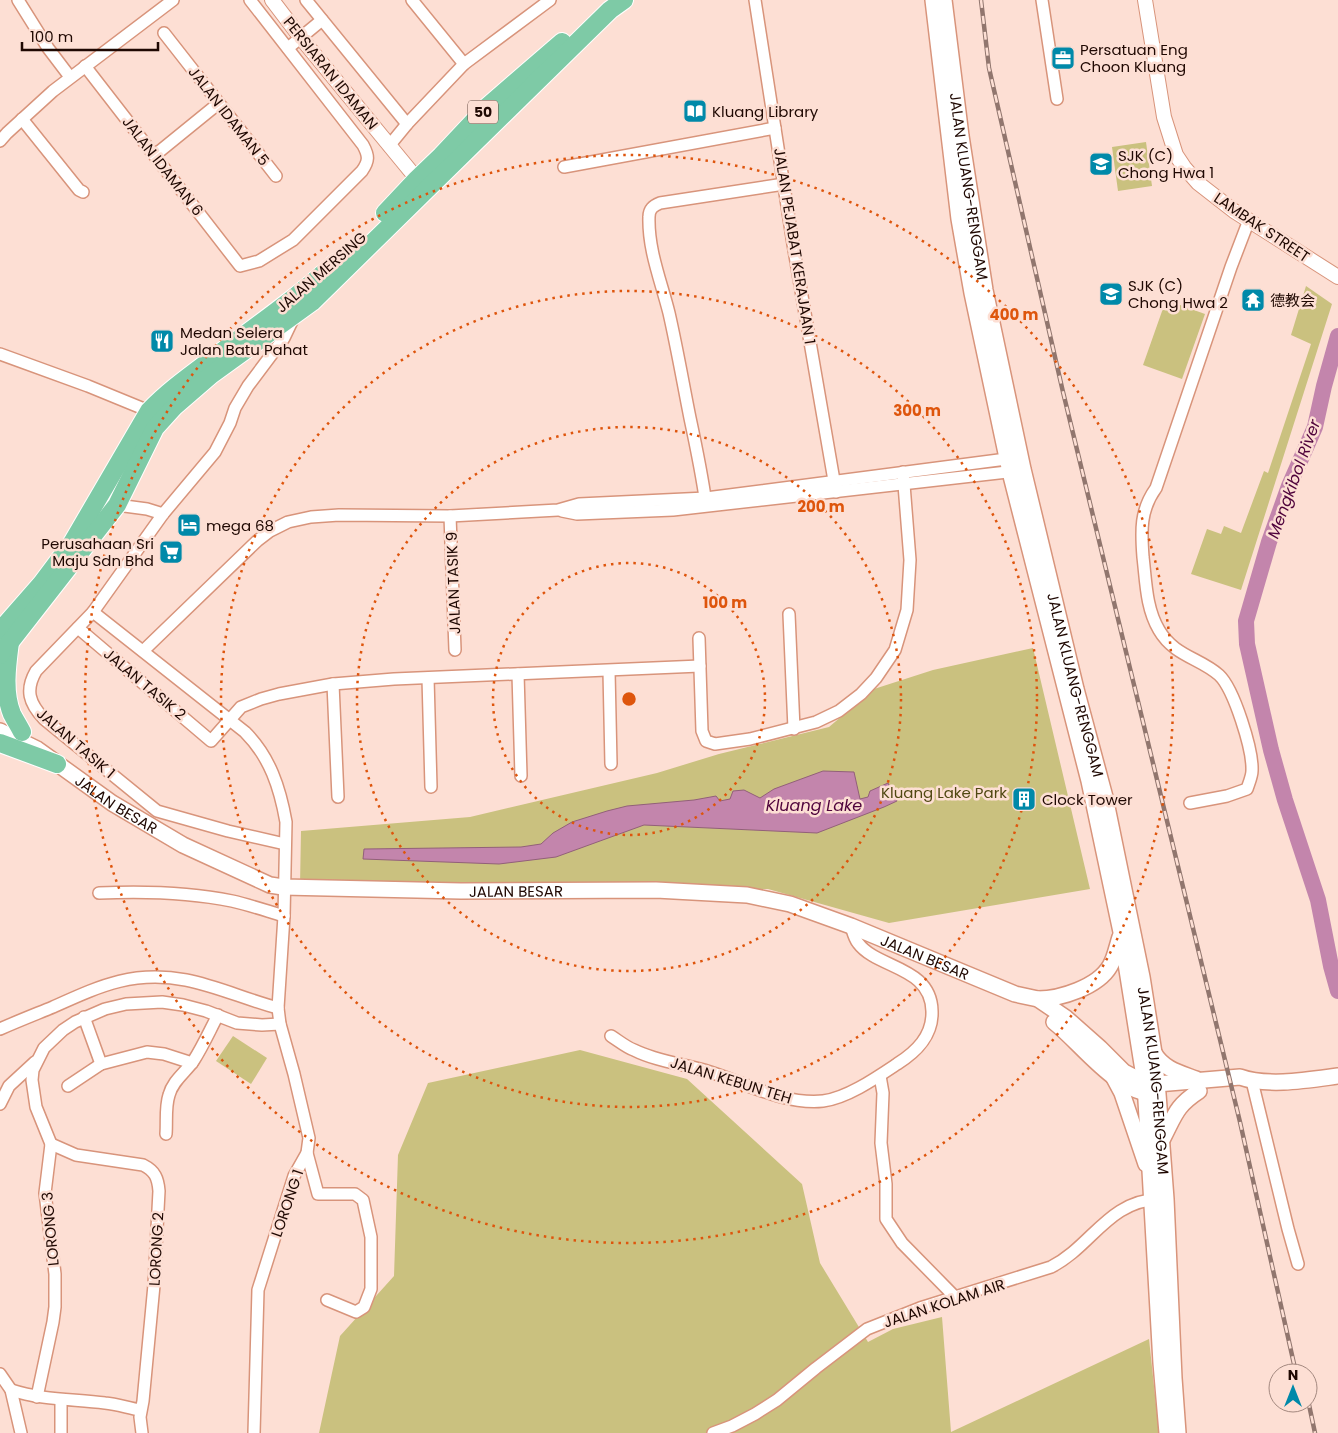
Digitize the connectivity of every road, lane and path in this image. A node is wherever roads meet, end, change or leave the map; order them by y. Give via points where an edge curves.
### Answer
1 (18, 0) edge
2 (173, 0) edge
3 (250, 0) edge
4 (272, 0) edge
5 (306, 0) edge
6 (412, 0) edge
7 (550, 0) edge
8 (612, 0) edge
9 (624, 0) edge
10 (755, 0) edge
11 (933, 0) edge
12 (944, 0) edge
13 (1042, 0) edge
14 (1145, 0) edge
15 (322, 20) junction
16 (164, 33) dead end
17 (301, 38) junction
18 (288, 48) junction
19 (464, 64) junction
20 (85, 66) junction
21 (70, 77) junction
22 (1057, 99) dead end
23 (219, 103) junction
24 (22, 119) junction
25 (407, 124) junction
26 (775, 128) junction
27 (0, 141) edge
28 (389, 146) junction
29 (155, 155) junction
30 (442, 156) junction
31 (564, 167) dead end
32 (276, 176) dead end
33 (417, 178) junction
34 (784, 184) junction
35 (83, 192) dead end
36 (1249, 220) junction
37 (1337, 277) edge
38 (296, 314) junction
39 (0, 354) edge
40 (149, 411) junction
41 (1015, 464) junction
42 (903, 472) junction
43 (904, 484) junction
44 (836, 486) junction
45 (706, 502) junction
46 (117, 505) junction
47 (164, 514) junction
48 (450, 516) junction
49 (93, 612) junction
50 (789, 614) dead end
51 (23, 616) junction
52 (0, 622) edge
53 (78, 628) junction
54 (699, 638) dead end
55 (3, 643) edge
56 (455, 650) dead end
57 (143, 651) junction
58 (700, 666) junction
59 (609, 671) junction
60 (518, 674) junction
61 (428, 678) junction
62 (0, 681) edge
63 (334, 684) junction
64 (0, 696) edge
65 (0, 704) edge
66 (231, 719) junction
67 (794, 729) junction
68 (0, 732) edge
69 (22, 732) junction
70 (0, 743) edge
71 (37, 749) junction
72 (57, 764) junction
73 (611, 764) dead end
74 (521, 776) dead end
75 (431, 786) dead end
76 (338, 797) dead end
77 (1190, 803) dead end
78 (285, 844) junction
79 (283, 887) junction
80 (99, 893) dead end
81 (284, 916) junction
82 (851, 926) junction
83 (1121, 932) junction
84 (1015, 994) junction
85 (1038, 999) junction
86 (278, 1008) junction
87 (218, 1015) junction
88 (84, 1017) junction
89 (280, 1024) junction
90 (0, 1029) edge
91 (612, 1036) dead end
92 (1154, 1053) junction
93 (37, 1059) junction
94 (192, 1062) junction
95 (100, 1064) junction
96 (880, 1076) junction
97 (1113, 1076) junction
98 (1338, 1076) edge
99 (1252, 1081) junction
100 (68, 1086) dead end
101 (1200, 1086) junction
102 (1152, 1089) junction
103 (0, 1104) edge
104 (166, 1134) dead end
105 (1162, 1140) junction
106 (51, 1144) junction
107 (308, 1153) junction
108 (1152, 1179) junction
109 (1159, 1199) junction
110 (1298, 1264) dead end
111 (955, 1297) junction
112 (327, 1300) dead end
113 (0, 1374) edge
114 (11, 1390) junction
115 (37, 1397) junction
116 (61, 1400) junction
117 (140, 1410) junction
118 (21, 1433) edge
119 (61, 1433) edge
120 (142, 1433) edge
121 (254, 1433) edge
122 (713, 1433) edge
123 (1168, 1433) edge
124 (1178, 1433) edge

1 - 21 street
2 - 20 street
3 - 18 street
4 - 17 street, PERSIARAN IDAMAN
5 - 15 street
6 - 19 street
7 - 19 street
8 - 30 highway, JALAN MERSING / 50 via 488,106
9 - 38 highway
10 - 26 street, JALAN PEJABAT KERAJAAN 1
11 - 41 main road, JALAN KLUANG-RENGGAM via 963,243
12 - 41 main road, JALAN KLUANG-RENGGAM via 961,136
13 - 22 street
14 - 36 street, LAMBAK STREET via 1161,103 1176,155 1198,183
15 - 17 street
15 - 25 street
16 - 23 street, JALAN IDAMAN 5
17 - 18 street
17 - 28 street, PERSIARAN IDAMAN
18 - 29 street, JALAN IDAMAN 6 via 368,154 368,163 362,171 293,240 259,261 240,266
19 - 25 street
20 - 21 street
20 - 29 street, JALAN IDAMAN 6
21 - 24 street
23 - 29 street
23 - 32 street, JALAN IDAMAN 5
24 - 27 street
24 - 35 street
25 - 28 street
26 - 31 street
26 - 34 street, JALAN PEJABAT KERAJAAN 1
28 - 30 street, PERSIARAN IDAMAN via 414,165 422,166
28 - 33 street, PERSIARAN IDAMAN
30 - 33 highway, JALAN MERSING / 50
33 - 40 highway, JALAN MERSING / 50 via 351,249 305,289 162,397
34 - 44 street, JALAN PEJABAT KERAJAAN 1
34 - 45 street via 660,203 650,210 651,247 678,356
36 - 37 street, LAMBAK STREET
36 - 77 street via 1156,488 1144,508 1142,522 1145,579 1151,614 1159,631 1174,648 1221,677 1245,729 1253,772 1247,789
38 - 46 highway via 211,375 174,407 155,428
38 - 47 street, JALAN TASIK 1 via 284,338 235,408 215,452
39 - 40 street
40 - 51 highway, JALAN MERSING / 50 via 72,543 42,583
41 - 42 street
41 - 43 street
41 - 83 main road, JALAN KLUANG-RENGGAM
41 - 92 main road, JALAN KLUANG-RENGGAM via 1105,797 1138,954
42 - 43 street
42 - 44 street
43 - 44 street
43 - 67 street via 909,587 907,610 895,650 861,694 839,711
44 - 45 street
45 - 48 street via 579,504 558,510
46 - 47 street
46 - 51 highway
47 - 49 street, JALAN TASIK 1
48 - 56 street, JALAN TASIK 9
48 - 57 street via 339,514 288,522 257,541
49 - 53 street, JALAN TASIK 1
49 - 57 street, LORONG 1
50 - 67 street
51 - 52 highway
51 - 55 highway, JALAN MERSING / 50
53 - 66 street, JALAN TASIK 2 via 211,740
53 - 78 street, JALAN TASIK 1 via 36,671 30,682 31,702 36,711 157,811
54 - 58 street
55 - 69 highway via 9,702
57 - 66 street, LORONG 1
58 - 59 street
58 - 67 street via 702,731 706,741 715,744
59 - 60 street
59 - 73 street
60 - 61 street
60 - 74 street
61 - 63 street
61 - 75 street
62 - 64 highway
63 - 66 street via 261,699 241,707
63 - 76 street
65 - 69 main road, JALAN BESAR
66 - 78 street, LORONG 1 via 254,740 268,761 284,809
68 - 71 main road, JALAN BESAR
69 - 71 main road, JALAN BESAR
70 - 72 highway
71 - 72 main road, JALAN BESAR
72 - 79 main road, JALAN BESAR via 112,803 189,849 262,882
78 - 79 street, LORONG 1
79 - 81 street, LORONG 1
79 - 82 main road, JALAN BESAR via 732,893 790,904
80 - 81 street via 175,893 233,901
81 - 86 street, LORONG 1
82 - 84 main road, JALAN BESAR
82 - 96 street, JALAN KEBUN TEH via 861,947 919,981 931,1000 932,1012 926,1038 907,1058
83 - 85 main road via 1110,967 1102,975 1059,998
83 - 102 main road, JALAN KLUANG-RENGGAM
84 - 85 main road, JALAN BESAR
84 - 97 main road, JALAN BESAR via 1064,1030
85 - 102 main road, JALAN BESAR via 1066,1018 1124,1072
86 - 89 street, LORONG 1
86 - 90 street via 186,980 138,978 100,986
87 - 88 street, LORONG 3 via 183,1005 153,1002 126,1004
87 - 89 street, LORONG 3 via 250,1025
87 - 94 street
88 - 93 street, LORONG 3 via 63,1030
88 - 95 street
89 - 107 street, LORONG 1 via 307,1124
91 - 96 street, JALAN KEBUN TEH via 650,1057 693,1066 795,1100 832,1099
92 - 101 main road via 1161,1063
92 - 102 main road, JALAN KLUANG-RENGGAM
93 - 103 street via 9,1086
93 - 106 street, LORONG 3 via 32,1080 34,1097
94 - 95 street via 155,1052
94 - 104 street via 170,1092
95 - 100 street
96 - 111 street via 886,1219 902,1243
97 - 102 main road, JALAN BESAR via 1122,1084
97 - 108 main road
98 - 99 main road, JALAN BESAR via 1300,1081
99 - 101 main road, JALAN BESAR via 1240,1077
99 - 110 street
101 - 102 main road, JALAN BESAR
101 - 105 main road via 1176,1110
102 - 105 main road, JALAN KLUANG-RENGGAM
102 - 108 main road, JALAN KLUANG-RENGGAM
105 - 109 main road, JALAN KLUANG-RENGGAM
106 - 115 street, LORONG 3 via 46,1193 55,1307
106 - 117 street, LORONG 2 via 76,1155 143,1165 156,1176 159,1191 154,1286
107 - 112 street via 318,1194 355,1194 363,1200 371,1237 371,1289 364,1308 356,1312
107 - 121 street, LORONG 1 via 294,1176 258,1290
108 - 109 main road, JALAN KLUANG-RENGGAM
109 - 111 street, JALAN KOLAM AIR via 1139,1202 1114,1213 1083,1244 1051,1268
109 - 123 main road, JALAN KLUANG-RENGGAM via 1161,1363
109 - 124 main road, JALAN KLUANG-RENGGAM
111 - 122 street, JALAN KOLAM AIR via 867,1329 777,1400
113 - 114 street
114 - 115 street
114 - 118 street
115 - 116 street
116 - 117 street
116 - 119 street
117 - 120 street, LORONG 2

